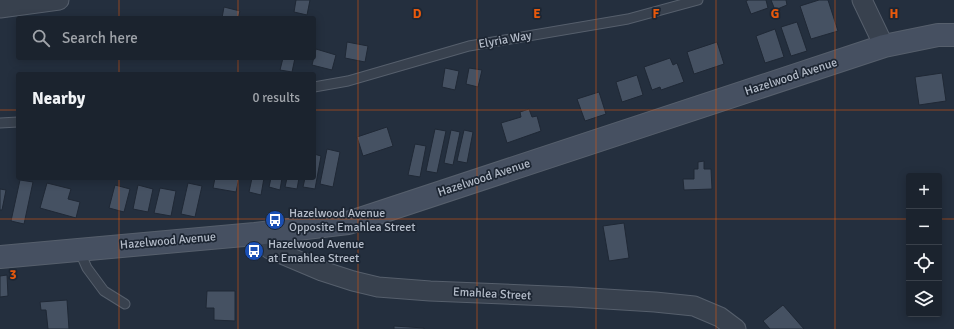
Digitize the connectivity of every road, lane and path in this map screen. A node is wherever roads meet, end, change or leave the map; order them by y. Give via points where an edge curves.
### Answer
1 (59, 0) edge
2 (698, 0) edge
3 (862, 0) edge
4 (0, 8) edge
5 (954, 35) edge
6 (884, 46) junction
7 (316, 87) edge
8 (16, 122) edge
9 (0, 123) edge
10 (255, 234) junction
11 (78, 249) junction
12 (0, 257) edge
13 (125, 304) dead end
14 (736, 329) edge

1 - 4 street
2 - 7 lane, Elyria Way via 628,19 469,46 348,81
3 - 6 street
5 - 6 main road, Hazelwood Avenue via 938,35
6 - 10 main road, Hazelwood Avenue via 348,223
8 - 9 lane
10 - 11 main road, Hazelwood Avenue
10 - 14 street, Emahlea Street via 270,249 322,271 378,287 694,306 720,317
11 - 12 main road, Hazelwood Avenue
11 - 13 lane via 87,268 104,292

